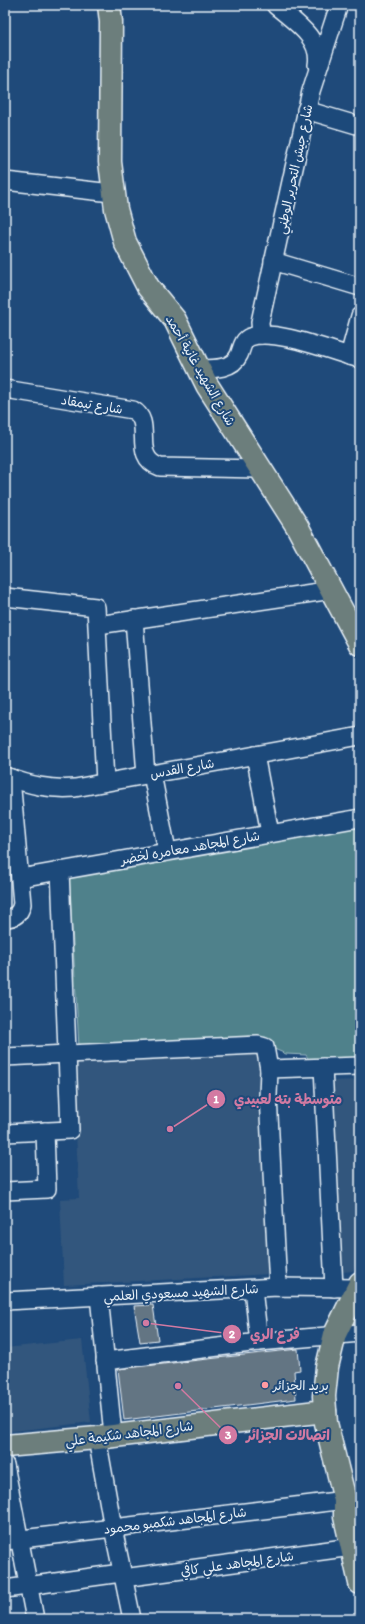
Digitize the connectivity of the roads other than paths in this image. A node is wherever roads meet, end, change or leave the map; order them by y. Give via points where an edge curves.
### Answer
1 (109, 5) edge
2 (275, 5) edge
3 (339, 5) edge
4 (316, 75) junction
5 (306, 110) junction
6 (360, 126) edge
7 (5, 181) edge
8 (112, 193) junction
9 (273, 261) junction
10 (360, 287) edge
11 (360, 316) edge
12 (261, 335) junction
13 (354, 358) edge
14 (198, 369) junction
15 (5, 389) edge
16 (259, 469) junction
17 (332, 590) junction
18 (5, 597) edge
19 (134, 619) junction
20 (98, 625) junction
21 (360, 644) edge
22 (360, 736) edge
23 (255, 755) junction
24 (149, 774) junction
25 (8, 777) edge
26 (105, 782) junction
27 (9, 805) edge
28 (360, 818) edge
29 (270, 833) junction
30 (167, 851) junction
31 (60, 870) junction
32 (20, 878) junction
33 (5, 918) edge
34 (67, 1054) junction
35 (5, 1057) edge
36 (360, 1066) edge
37 (323, 1067) junction
38 (269, 1068) junction
39 (45, 1131) junction
40 (5, 1133) edge
41 (5, 1191) edge
42 (278, 1287) junction
43 (359, 1287) edge
44 (334, 1288) junction
45 (253, 1289) junction
46 (99, 1296) junction
47 (5, 1301) edge
48 (360, 1333) edge
49 (335, 1334) junction
50 (258, 1342) junction
51 (105, 1361) junction
52 (325, 1411) junction
53 (105, 1436) junction
54 (5, 1446) edge
55 (5, 1464) edge
56 (352, 1505) edge
57 (113, 1528) junction
58 (12, 1540) edge
59 (356, 1542) edge
60 (122, 1575) junction
61 (360, 1583) edge
62 (29, 1587) junction
63 (5, 1589) edge
64 (35, 1619) edge
65 (132, 1619) edge

1 - 8 main road, شارع الشهيد غانية أحمد
2 - 4 street via 299,26 316,46 319,55
3 - 4 street, شارع جيش التحرير الوطني
4 - 5 street, شارع جيش التحرير الوطني
5 - 6 street
5 - 9 street, شارع جيش التحرير الوطني
7 - 8 street
8 - 14 main road, شارع الشهيد غانية أحمد via 120,226 132,257 148,287 181,331
9 - 10 street
9 - 12 street, شارع جيش التحرير الوطني via 260,322
11 - 13 street
12 - 13 street via 276,335
12 - 14 street via 248,337 233,363 216,370
14 - 16 main road, شارع الشهيد غانية أحمد
15 - 16 street, شارع تيمقاد via 133,410 142,420 147,458 160,467
16 - 17 main road, شارع الشهيد غانية أحمد via 297,526
17 - 19 street
17 - 21 main road, شارع الشهيد غانية أحمد
18 - 20 street via 96,607
19 - 20 street
19 - 24 street
20 - 26 street
22 - 23 street, شارع القدس
23 - 24 street, شارع القدس
23 - 29 street
24 - 26 street, شارع القدس
24 - 30 street
25 - 26 street, شارع القدس via 49,788 75,788
25 - 27 street
27 - 32 street
28 - 29 street, شارع المجاهد معامره لخضر
29 - 30 street, شارع المجاهد معامره لخضر
30 - 31 street, شارع المجاهد معامره لخضر
31 - 32 street, شارع المجاهد معامره لخضر
31 - 34 street
32 - 33 street via 21,909 14,916
34 - 35 street
34 - 38 street via 258,1045 265,1046
34 - 39 street via 70,1130
36 - 37 street
37 - 38 street
37 - 44 street
38 - 42 street via 268,1096
39 - 40 street
39 - 41 street via 47,1189
42 - 44 street, شارع الشهيد مسعودي العلمي
42 - 45 street, شارع الشهيد مسعودي العلمي
43 - 44 street, شارع الشهيد مسعودي العلمي
43 - 49 main road
45 - 46 street, شارع الشهيد مسعودي العلمي
45 - 50 street
46 - 47 street, شارع الشهيد مسعودي العلمي
46 - 51 street
48 - 49 street
49 - 50 street
49 - 52 main road via 327,1367
50 - 51 street
51 - 53 street
52 - 53 main road, شارع المجاهد شكيمة علي
52 - 56 main road
53 - 54 main road, شارع المجاهد شكيمة علي
53 - 57 street
55 - 58 street
56 - 57 street, شارع المجاهد شكمبو محمود
56 - 59 main road
57 - 58 street, شارع المجاهد شكمبو محمود
57 - 60 street
58 - 62 street
59 - 60 street, شارع المجاهد علي كافي
59 - 61 main road
60 - 62 street, شارع المجاهد علي كافي
60 - 65 street
62 - 63 street, شارع المجاهد علي كافي
62 - 64 street

